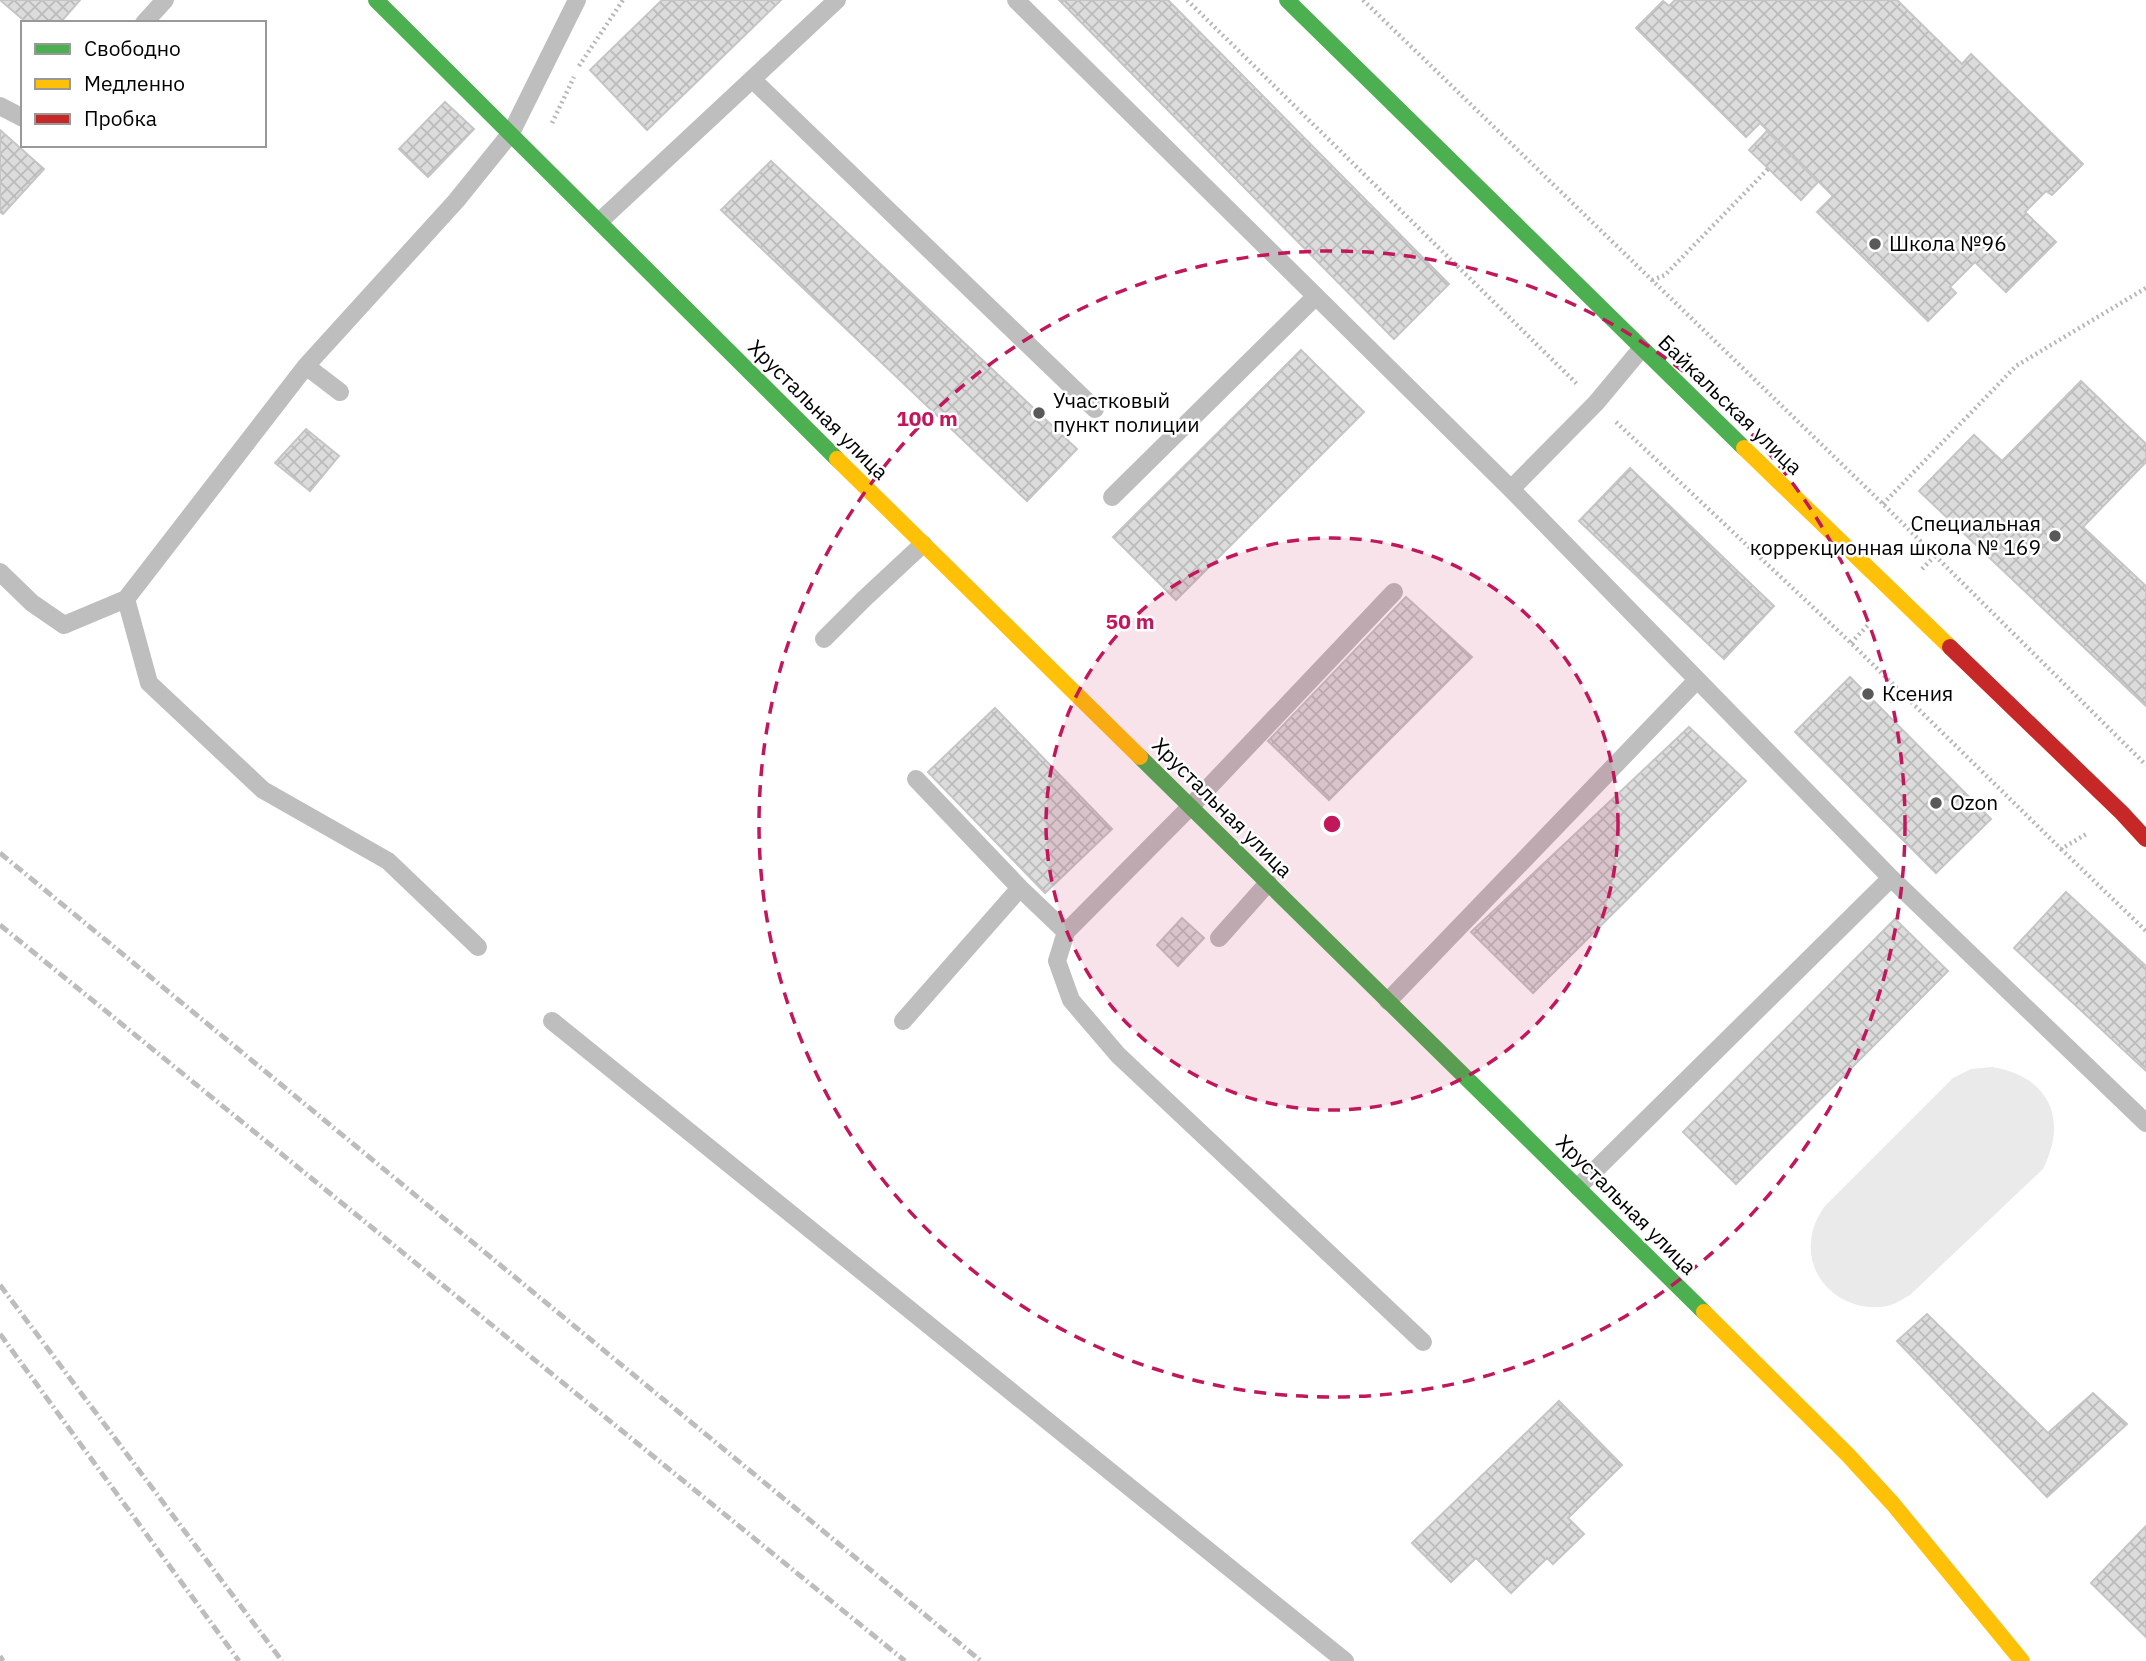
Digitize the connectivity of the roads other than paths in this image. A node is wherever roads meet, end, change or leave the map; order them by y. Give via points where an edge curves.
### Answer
1 (165, 0) edge
2 (376, 0) edge
3 (578, 0) edge
4 (837, 0) edge
5 (1016, 0) edge
6 (1287, 0) edge
7 (146, 21) edge
8 (752, 79) junction
9 (0, 106) edge
10 (21, 117) edge
11 (511, 134) junction
12 (600, 221) junction
13 (1315, 296) junction
14 (1641, 349) junction
15 (306, 366) junction
16 (340, 391) dead end
17 (1095, 409) dead end
18 (1511, 489) junction
19 (1112, 497) dead end
20 (923, 544) junction
21 (0, 572) edge
22 (1394, 592) dead end
23 (126, 599) junction
24 (824, 639) dead end
25 (1697, 680) junction
26 (916, 779) dead end
27 (1191, 806) junction
28 (2146, 839) edge
29 (1891, 878) junction
30 (1268, 883) junction
31 (1020, 888) junction
32 (1066, 932) junction
33 (1219, 938) dead end
34 (478, 947) dead end
35 (1388, 1001) junction
36 (552, 1021) dead end
37 (903, 1021) dead end
38 (2146, 1123) edge
39 (1578, 1187) junction
40 (1423, 1342) dead end
41 (1345, 1661) edge
42 (2022, 1661) edge

1 - 7 lane
2 - 11 street, Хрустальная улица
3 - 11 lane
4 - 8 lane
5 - 13 lane
6 - 14 street, Байкальская улица
8 - 12 lane
8 - 17 lane
9 - 10 lane
11 - 12 street, Хрустальная улица
11 - 15 lane
12 - 20 street, Хрустальная улица
13 - 18 lane
13 - 19 lane
14 - 18 lane via 1596,403
14 - 28 street, Байкальская улица
15 - 16 lane
15 - 23 lane
18 - 25 lane
20 - 24 lane
20 - 27 street, Хрустальная улица
21 - 23 lane via 32,603 65,625
22 - 27 lane
23 - 34 lane via 149,683 263,790 388,860
25 - 29 lane
25 - 35 lane
26 - 31 lane
27 - 30 street, Хрустальная улица
27 - 32 lane
29 - 38 lane
29 - 39 lane
30 - 33 lane
30 - 35 street, Хрустальная улица
31 - 32 lane
31 - 37 lane
32 - 40 lane via 1057,961 1070,1000 1118,1055
35 - 39 street, Хрустальная улица
36 - 41 lane
39 - 42 street, Хрустальная улица via 1848,1455

